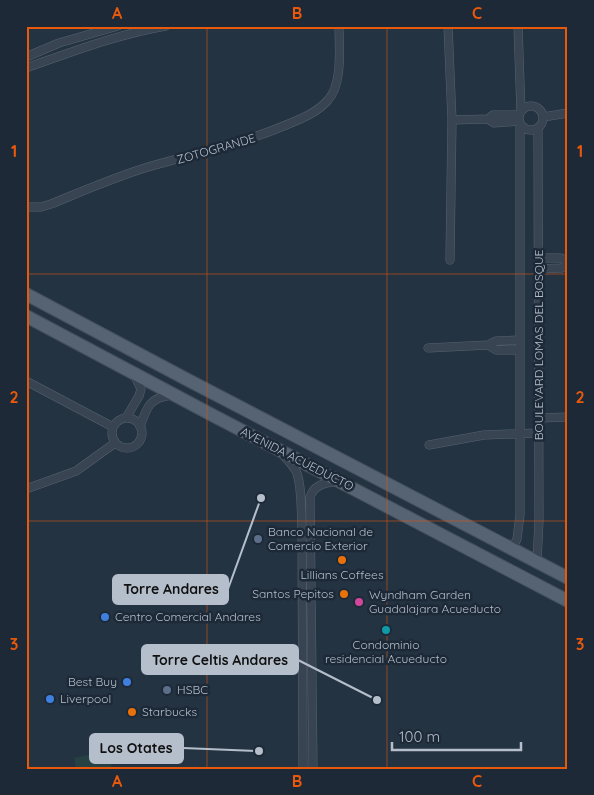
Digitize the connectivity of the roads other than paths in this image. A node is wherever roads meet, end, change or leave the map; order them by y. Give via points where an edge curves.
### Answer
1 (118, 26) edge
2 (166, 26) edge
3 (339, 26) edge
4 (448, 26) edge
5 (518, 26) edge
6 (26, 57) edge
7 (26, 68) edge
8 (568, 113) edge
9 (543, 117) junction
10 (520, 118) junction
11 (452, 120) junction
12 (538, 128) junction
13 (26, 207) edge
14 (538, 258) junction
15 (450, 260) dead end
16 (568, 263) edge
17 (538, 268) junction
18 (26, 294) edge
19 (26, 316) edge
20 (519, 340) junction
21 (488, 345) junction
22 (428, 348) dead end
23 (519, 350) junction
24 (134, 373) junction
25 (26, 381) edge
26 (175, 394) junction
27 (568, 417) edge
28 (126, 418) junction
29 (539, 418) junction
30 (113, 427) junction
31 (140, 427) junction
32 (539, 433) junction
33 (520, 434) junction
34 (115, 443) junction
35 (429, 445) dead end
36 (275, 447) junction
37 (340, 482) junction
38 (26, 489) edge
39 (512, 551) junction
40 (537, 562) junction
41 (568, 578) edge
42 (568, 586) edge
43 (568, 601) edge
44 (303, 769) edge
45 (313, 769) edge

1 - 6 street via 59,43
2 - 7 street via 80,48
3 - 13 street, ZOTOGRANDE via 336,87 329,100 316,110 259,136 148,167 51,204
4 - 11 street
5 - 10 street, BOULEVARD LOMAS DEL BOSQUE
8 - 9 street
9 - 10 street via 534,106 525,108
9 - 12 street
10 - 11 street via 493,115 488,119
10 - 12 street via 526,129
10 - 20 street, BOULEVARD LOMAS DEL BOSQUE
11 - 15 street
12 - 14 street, BOULEVARD LOMAS DEL BOSQUE
14 - 16 street via 560,258
14 - 17 street, BOULEVARD LOMAS DEL BOSQUE
16 - 17 street via 562,268
17 - 29 street, BOULEVARD LOMAS DEL BOSQUE
18 - 39 main road, AVENIDA ACUEDUCTO
19 - 24 main road, AVENIDA ACUEDUCTO
20 - 21 street via 496,341
20 - 23 street, BOULEVARD LOMAS DEL BOSQUE
21 - 22 street
21 - 23 street via 496,350
23 - 33 street, BOULEVARD LOMAS DEL BOSQUE
24 - 26 main road, AVENIDA ACUEDUCTO
24 - 28 street via 141,389
25 - 30 street
26 - 31 street via 153,401
26 - 36 main road, AVENIDA ACUEDUCTO
27 - 29 street
28 - 30 street
28 - 31 street via 137,422
29 - 32 street, BOULEVARD LOMAS DEL BOSQUE
30 - 34 street
31 - 34 street via 141,438 135,446 124,448
32 - 33 street
32 - 40 street, BOULEVARD LOMAS DEL BOSQUE
33 - 35 street via 484,435
33 - 39 street, BOULEVARD LOMAS DEL BOSQUE via 520,515
34 - 38 street via 76,471
36 - 37 main road, AVENIDA ACUEDUCTO
36 - 44 street via 296,470 299,479
37 - 43 main road, AVENIDA ACUEDUCTO
37 - 45 street via 316,487 310,498
39 - 40 main road, AVENIDA ACUEDUCTO
39 - 42 main road via 532,568
40 - 41 main road, AVENIDA ACUEDUCTO

